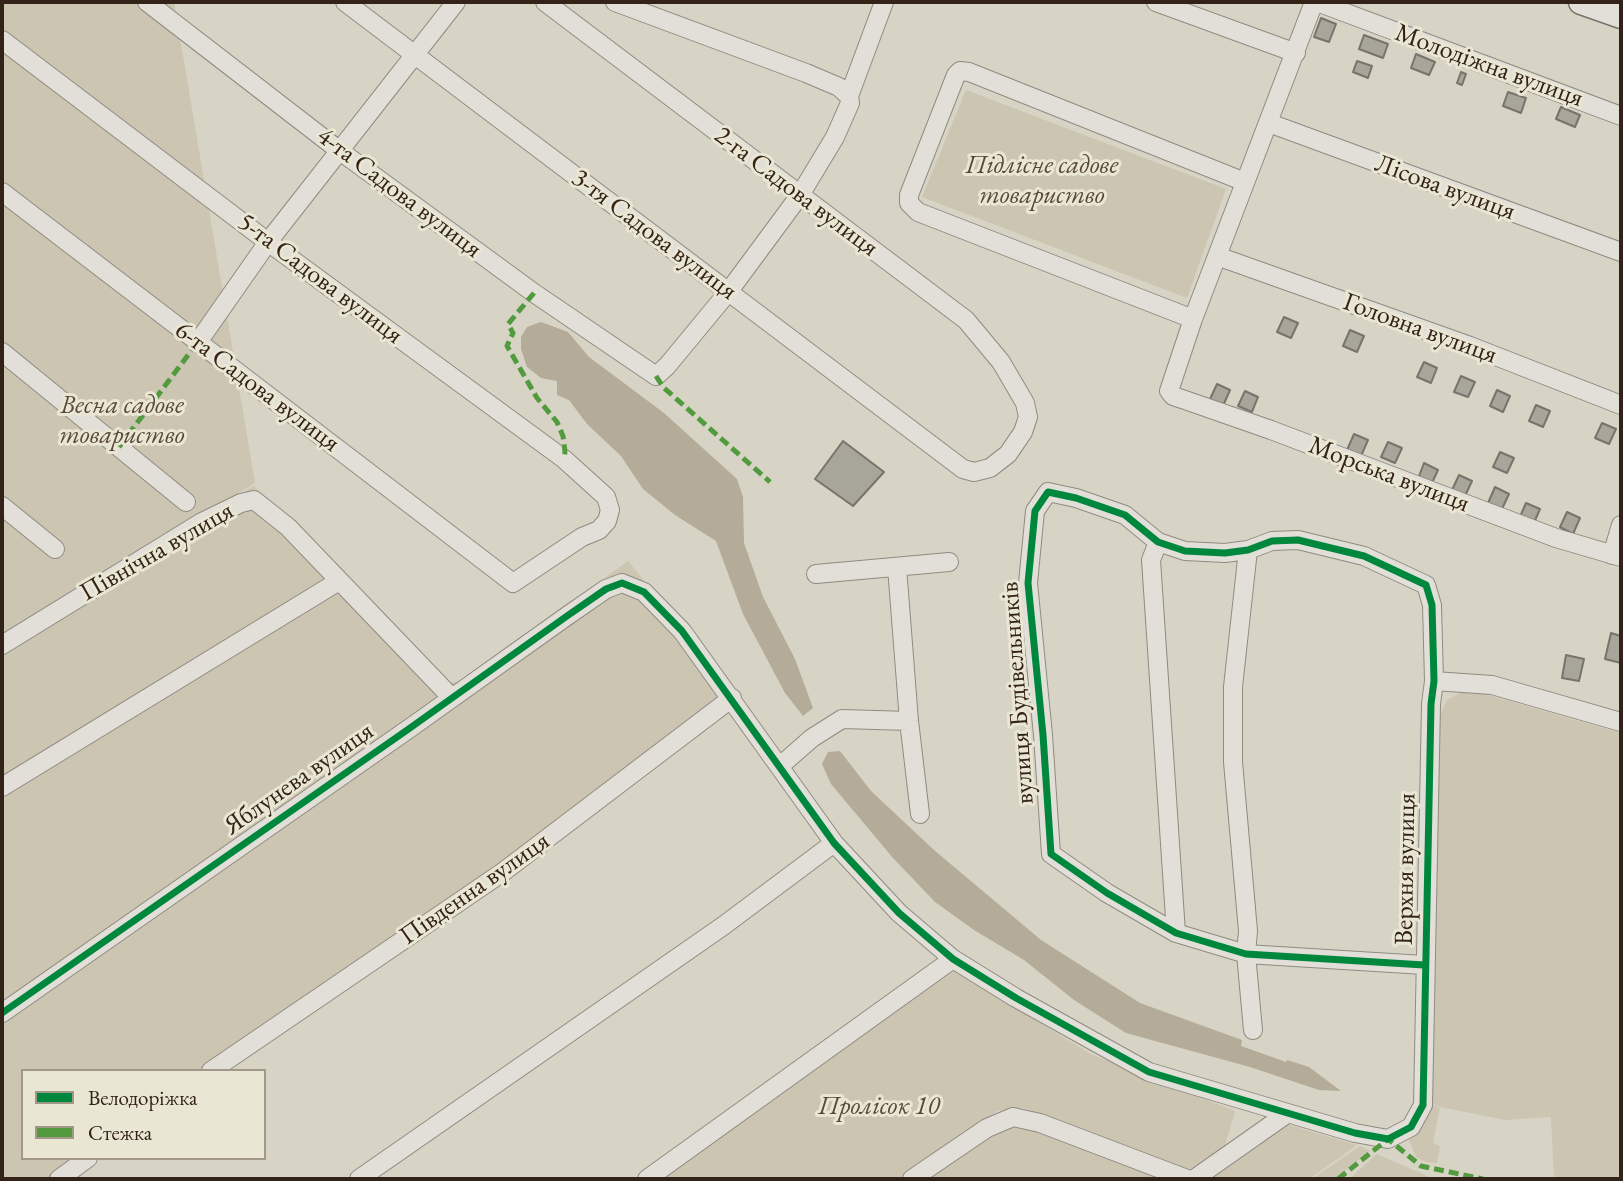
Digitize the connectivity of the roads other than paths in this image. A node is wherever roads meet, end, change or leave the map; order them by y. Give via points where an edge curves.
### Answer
1 (147, 2) edge
2 (345, 2) edge
3 (456, 2) edge
4 (545, 2) edge
5 (615, 2) edge
6 (884, 2) edge
7 (1156, 2) edge
8 (1315, 2) edge
9 (1581, 2) edge
10 (1621, 16) edge
11 (2, 40) edge
12 (1296, 53) junction
13 (414, 54) junction
14 (849, 96) junction
15 (1621, 116) edge
16 (1269, 123) junction
17 (340, 151) junction
18 (1245, 182) junction
19 (2, 192) edge
20 (800, 195) junction
21 (268, 242) junction
22 (1621, 252) edge
23 (1217, 257) junction
24 (729, 291) junction
25 (1193, 318) junction
26 (198, 342) junction
27 (2, 352) edge
28 (1621, 405) edge
29 (963, 470) joint
30 (186, 502) dead end
31 (2, 506) edge
32 (1621, 525) edge
33 (1158, 542) junction
34 (55, 550) dead end
35 (1248, 550) junction
36 (1617, 556) edge
37 (950, 562) dead end
38 (897, 567) junction
39 (816, 573) dead end
40 (339, 581) junction
41 (513, 583) joint
42 (2, 645) edge
43 (1434, 681) junction
44 (452, 698) junction
45 (732, 698) junction
46 (909, 721) junction
47 (1621, 722) edge
48 (780, 766) junction
49 (2, 787) edge
50 (920, 814) dead end
51 (834, 843) junction
52 (1176, 933) junction
53 (1246, 954) junction
54 (953, 959) junction
55 (1424, 965) junction
56 (2, 1013) edge
57 (1252, 1030) dead end
58 (214, 1069) edge
59 (1288, 1113) junction
60 (85, 1160) edge
61 (59, 1179) edge
62 (359, 1179) edge
63 (647, 1179) edge
64 (912, 1179) edge
65 (1187, 1179) edge
66 (1194, 1179) edge

1 - 17 street, 4-та Садова вулиця
2 - 13 street, 3-тя Садова вулиця
3 - 13 street
4 - 20 street, 2-га Садова вулиця
5 - 14 street via 806,73
6 - 14 street
7 - 12 street
8 - 12 street
8 - 15 street, Молодіжна вулиця
9 - 10 street
11 - 21 street, 5-та Садова вулиця
12 - 16 street
13 - 17 street
13 - 24 street, 3-тя Садова вулиця
14 - 20 street via 835,137
16 - 18 street
16 - 22 street, Лісова вулиця
17 - 21 street
17 - 24 street, 4-та Садова вулиця via 656,376
18 - 23 street
18 - 25 street via 960,71 909,195 909,203 918,212
19 - 26 street, 6-та Садова вулиця
20 - 24 street
20 - 29 street, 2-га Садова вулиця via 966,320 1002,362 1025,403 1028,416 1023,432 1008,454 990,468
21 - 26 street
21 - 41 street, 5-та Садова вулиця via 564,460 606,497 610,510 598,530
23 - 25 street
23 - 28 street, Головна вулиця
24 - 29 street, 3-тя Садова вулиця
25 - 36 street, Морська вулиця via 1169,391 1173,396 1556,538
26 - 41 street, 6-та Садова вулиця
27 - 30 street
31 - 34 street
32 - 36 street
33 - 35 street via 1185,551
33 - 52 street via 1151,560
33 - 52 street, вулиця Будівельників via 1125,515 1048,492 1035,511 1028,583 1051,854
35 - 43 street, Верхня вулиця via 1272,541 1298,540 1364,556 1426,584 1432,605
35 - 53 street via 1233,687 1233,762 1248,931
37 - 38 street
38 - 39 street
38 - 46 street
40 - 42 street, Північна вулиця via 288,527 254,500 202,522
40 - 44 street, Північна вулиця
40 - 49 street
43 - 47 street via 1492,685
43 - 55 street, Верхня вулиця
44 - 45 street, Яблунева вулиця via 567,615 622,583 644,592 672,621
44 - 56 street, Яблунева вулиця
45 - 48 street
45 - 58 street, Південна вулиця via 503,872
46 - 48 street via 842,719
46 - 50 street
48 - 51 street
51 - 54 street via 899,913
51 - 62 street via 723,926
52 - 53 street
53 - 55 street
53 - 57 street
54 - 59 street via 1149,1072
54 - 63 street
55 - 59 street, Верхня вулиця via 1423,1105 1411,1127 1388,1139
59 - 66 street
60 - 61 street
64 - 65 street via 987,1128 1013,1117

